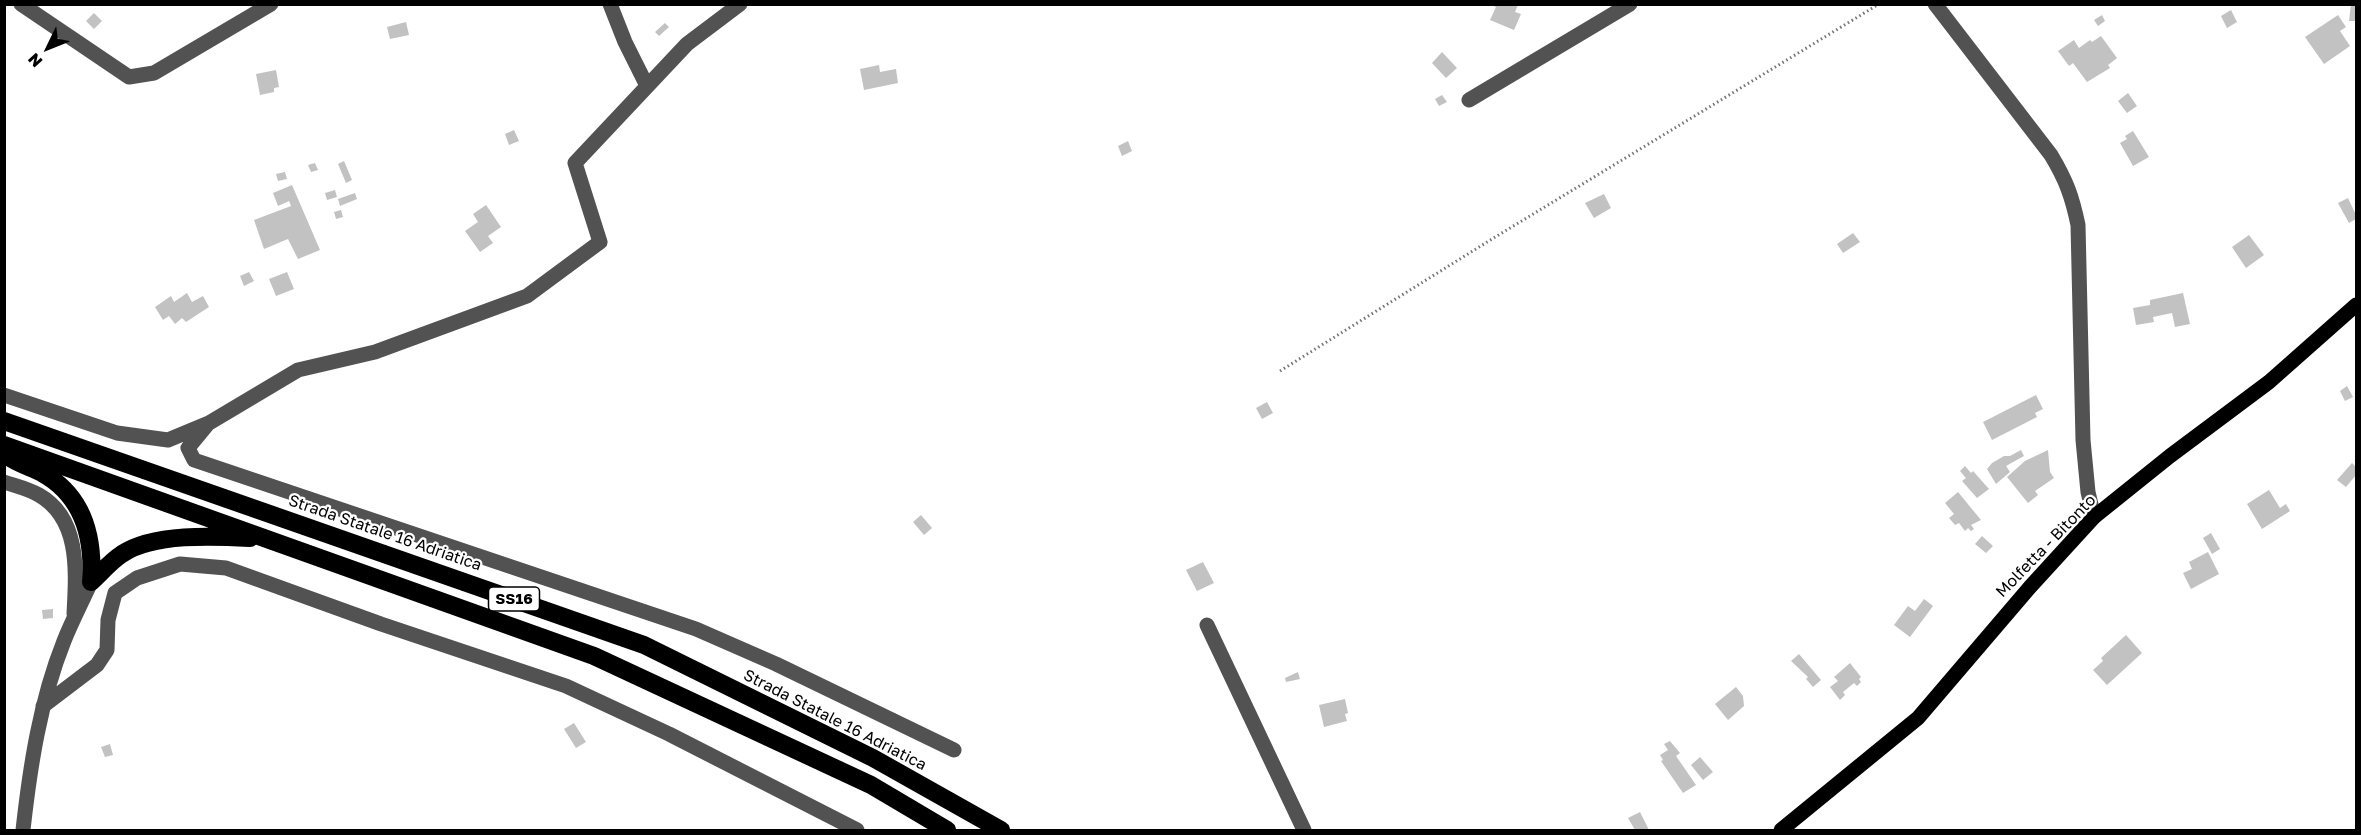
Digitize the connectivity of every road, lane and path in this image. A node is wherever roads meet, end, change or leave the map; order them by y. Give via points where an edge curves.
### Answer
1 (21, 4) edge
2 (272, 4) edge
3 (610, 4) edge
4 (740, 4) edge
5 (1630, 4) edge
6 (1879, 4) edge
7 (1935, 4) edge
8 (647, 86) junction
9 (1469, 100) dead end
10 (2356, 305) edge
11 (1280, 371) dead end
12 (4, 394) edge
13 (4, 421) edge
14 (209, 423) junction
15 (4, 445) edge
16 (4, 454) edge
17 (4, 482) edge
18 (2094, 517) junction
19 (273, 540) junction
20 (91, 582) junction
21 (73, 622) junction
22 (1208, 625) dead end
23 (43, 706) junction
24 (954, 750) dead end
25 (23, 831) edge
26 (857, 831) edge
27 (947, 831) edge
28 (1001, 831) edge
29 (1304, 831) edge
30 (1781, 831) edge

1 - 2 street via 129,77 154,73
3 - 8 street
4 - 8 street via 687,44
5 - 9 street
6 - 11 path
7 - 18 street via 2051,155 2073,202 2078,235 2083,440
8 - 14 street via 575,163 600,242 527,296 375,352 298,370
10 - 18 main road, Molfetta - Bitonto via 2269,382
12 - 14 street via 117,433 168,440
13 - 28 highway, Strada Statale 16 Adriatica / SS16 via 644,645 873,758
14 - 24 street via 188,448 194,460 696,629
15 - 19 highway, SS16
16 - 20 highway via 44,474 79,506 93,559
17 - 21 street via 40,496 62,516 76,557
18 - 30 main road, Molfetta - Bitonto via 1918,718
19 - 20 highway, SS16 via 164,539 123,554
19 - 27 highway, SS16 via 594,656 871,785
20 - 21 street
21 - 23 street
22 - 29 street
23 - 25 street
23 - 26 street via 98,665 107,650 108,620 115,594 137,578 180,564 226,568 566,686

